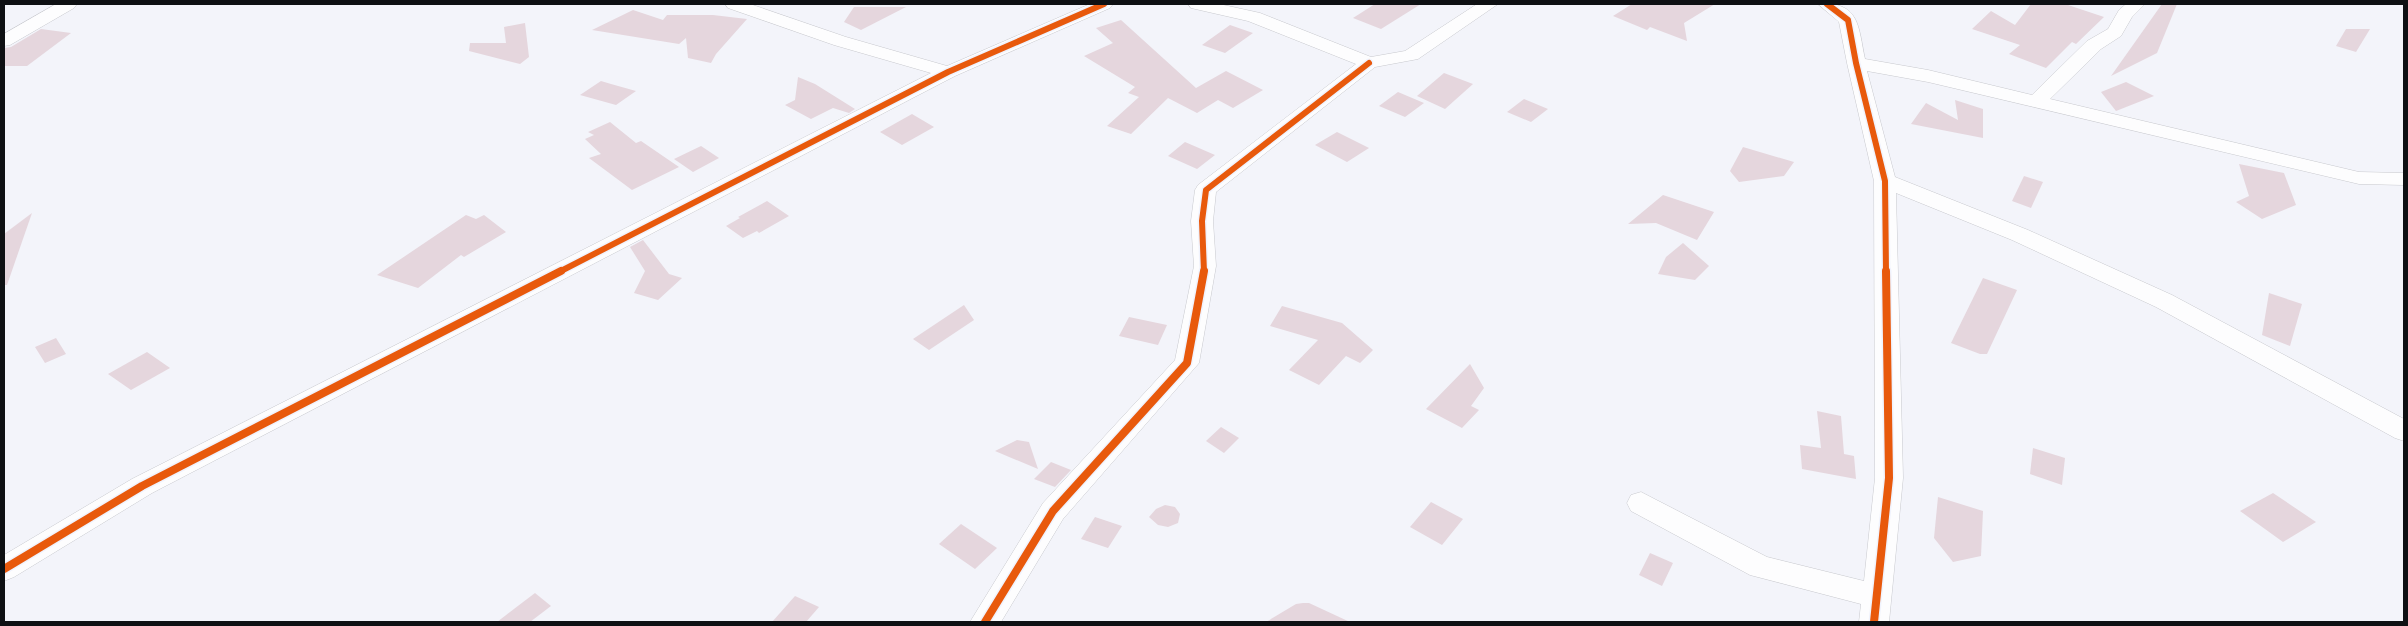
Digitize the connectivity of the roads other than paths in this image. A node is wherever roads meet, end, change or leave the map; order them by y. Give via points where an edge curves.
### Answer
1 (68, 4) edge
2 (734, 4) edge
3 (1104, 4) edge
4 (1197, 4) edge
5 (1489, 4) edge
6 (1827, 4) edge
7 (2136, 4) edge
8 (4, 41) edge
9 (1368, 63) junction
10 (1856, 63) junction
11 (948, 72) junction
12 (2036, 102) junction
13 (2404, 179) edge
14 (1885, 181) junction
15 (2404, 431) edge
16 (1641, 503) dead end
17 (4, 569) edge
18 (1875, 609) edge
19 (986, 622) edge

1 - 8 street
2 - 11 street via 840,42
3 - 11 street
4 - 9 street via 1254,17
5 - 9 street via 1411,56
6 - 10 street via 1848,20
7 - 12 street via 2115,32 2094,45
9 - 19 street via 1206,190 1202,221 1205,266 1187,363 1053,511
10 - 12 street via 1928,76
10 - 14 street
11 - 17 street via 142,486
12 - 13 street via 2359,178
14 - 15 street via 2020,235 2164,301
14 - 18 street via 1889,478
16 - 18 street via 1760,567

